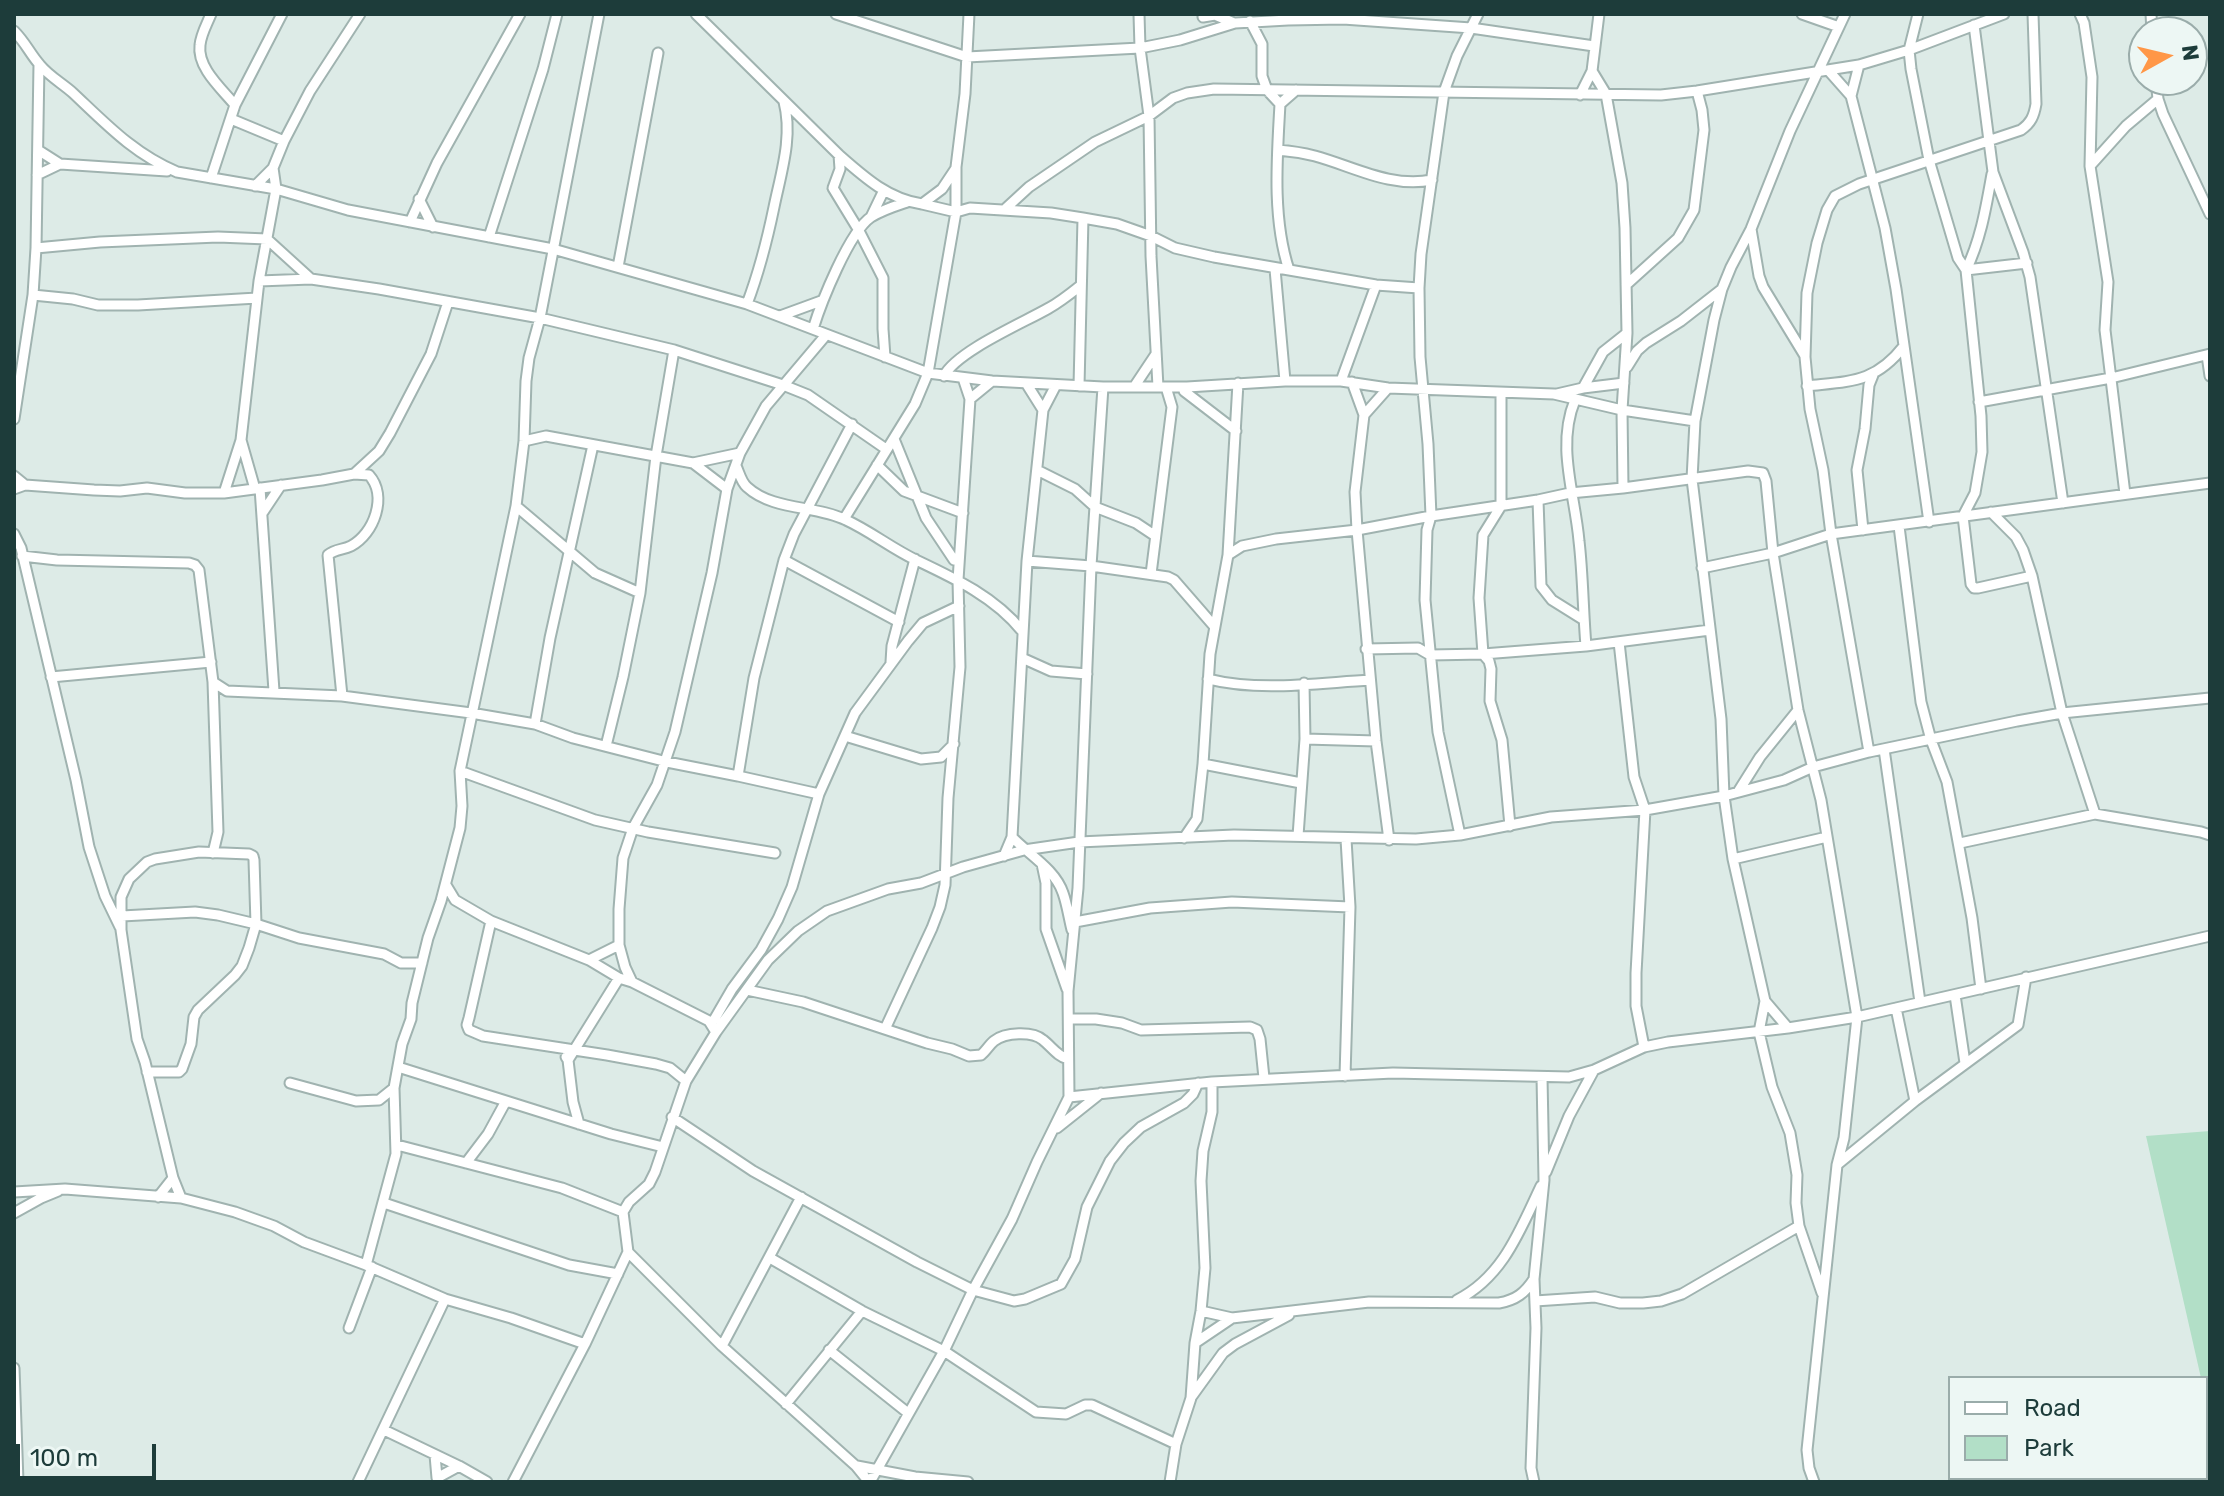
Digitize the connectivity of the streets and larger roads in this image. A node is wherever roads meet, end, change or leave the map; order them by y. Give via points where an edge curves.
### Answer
1 (211, 14) edge
2 (282, 14) edge
3 (360, 14) edge
4 (520, 14) edge
5 (557, 14) edge
6 (599, 14) edge
7 (696, 14) edge
8 (836, 14) edge
9 (969, 14) edge
10 (1139, 14) edge
11 (1354, 14) edge
12 (1478, 14) edge
13 (1599, 14) edge
14 (1802, 14) edge
15 (1845, 14) edge
16 (1918, 14) edge
17 (2004, 14) edge
18 (2033, 14) edge
19 (2080, 14) edge
20 (1209, 15) edge
21 (1343, 19) junction
22 (1250, 21) junction
23 (1235, 23) junction
24 (1974, 25) junction
25 (1839, 27) junction
26 (1471, 28) junction
27 (14, 31) edge
28 (1201, 34) junction
29 (1594, 46) junction
30 (1140, 48) junction
31 (1909, 50) junction
32 (658, 53) dead end
33 (967, 57) junction
34 (39, 64) junction
35 (1859, 65) junction
36 (1592, 71) junction
37 (1823, 71) junction
38 (1267, 90) junction
39 (1296, 90) junction
40 (1697, 91) junction
41 (1444, 92) junction
42 (1606, 94) junction
43 (1580, 95) junction
44 (1851, 96) junction
45 (2158, 96) edge
46 (783, 98) junction
47 (2158, 99) junction
48 (1280, 104) junction
49 (235, 105) junction
50 (1149, 116) junction
51 (231, 119) junction
52 (284, 141) junction
53 (1987, 141) junction
54 (38, 150) junction
55 (1278, 150) junction
56 (839, 155) junction
57 (1929, 160) junction
58 (60, 164) junction
59 (2090, 166) junction
60 (956, 167) junction
61 (1870, 167) junction
62 (273, 168) junction
63 (177, 172) junction
64 (1993, 172) junction
65 (37, 175) junction
66 (211, 178) junction
67 (1873, 179) junction
68 (1432, 180) junction
69 (1859, 184) junction
70 (255, 186) junction
71 (276, 189) junction
72 (884, 190) junction
73 (956, 197) junction
74 (419, 199) junction
75 (907, 202) junction
76 (922, 204) junction
77 (970, 208) junction
78 (1004, 210) junction
79 (956, 212) junction
80 (2210, 214) edge
81 (871, 217) junction
82 (1083, 218) junction
83 (410, 222) junction
84 (433, 227) junction
85 (858, 229) junction
86 (1751, 229) junction
87 (1151, 236) junction
88 (489, 237) junction
89 (267, 239) junction
90 (36, 248) junction
91 (1175, 248) junction
92 (553, 249) junction
93 (1151, 256) junction
94 (2027, 263) junction
95 (618, 267) junction
96 (1275, 269) junction
97 (1289, 270) junction
98 (1966, 270) junction
99 (311, 279) junction
100 (259, 281) junction
101 (1376, 285) junction
102 (1626, 285) junction
103 (1080, 286) junction
104 (1419, 288) junction
105 (1722, 289) junction
106 (33, 295) junction
107 (257, 298) junction
108 (821, 301) junction
109 (448, 302) junction
110 (747, 304) junction
111 (780, 316) junction
112 (540, 318) junction
113 (813, 329) junction
114 (1627, 333) junction
115 (826, 335) junction
116 (1904, 346) junction
117 (674, 350) junction
118 (1156, 354) junction
119 (2208, 354) edge
120 (885, 357) junction
121 (1805, 357) junction
122 (1625, 370) junction
123 (928, 373) junction
124 (1873, 375) junction
125 (944, 376) junction
126 (2210, 376) edge
127 (963, 378) junction
128 (2111, 378) junction
129 (992, 381) junction
130 (1285, 381) junction
131 (1346, 381) junction
132 (1026, 383) junction
133 (1238, 383) junction
134 (1624, 383) junction
135 (783, 385) junction
136 (1056, 385) junction
137 (1079, 386) junction
138 (1807, 386) junction
139 (1103, 387) junction
140 (1134, 387) junction
141 (1162, 387) junction
142 (1388, 388) junction
143 (1583, 388) junction
144 (1186, 389) junction
145 (1423, 390) junction
146 (2047, 390) junction
147 (1501, 393) junction
148 (1554, 394) junction
149 (970, 399) junction
150 (1575, 400) junction
151 (1979, 402) junction
152 (1172, 407) junction
153 (1043, 410) junction
154 (1622, 410) junction
155 (1364, 415) junction
156 (14, 419) edge
157 (526, 421) junction
158 (1695, 421) junction
159 (852, 424) junction
160 (1236, 431) junction
161 (546, 436) junction
162 (894, 439) junction
163 (241, 440) junction
164 (524, 441) junction
165 (593, 445) junction
166 (886, 449) junction
167 (740, 453) junction
168 (656, 456) junction
169 (693, 463) junction
170 (877, 465) junction
171 (736, 466) junction
172 (1037, 470) junction
173 (354, 474) junction
174 (14, 476) edge
175 (1692, 479) junction
176 (2210, 483) edge
177 (25, 485) junction
178 (281, 485) junction
179 (2196, 485) junction
180 (745, 486) junction
181 (257, 488) junction
182 (728, 488) junction
183 (1623, 488) junction
184 (14, 489) edge
185 (2210, 492) edge
186 (224, 493) junction
187 (1570, 493) junction
188 (2125, 494) junction
189 (916, 495) junction
190 (1538, 500) junction
191 (2063, 503) junction
192 (516, 506) junction
193 (1501, 506) junction
194 (1095, 507) junction
195 (809, 509) junction
196 (263, 512) junction
197 (1991, 512) junction
198 (963, 513) junction
199 (1431, 516) junction
200 (1963, 516) junction
201 (844, 519) junction
202 (1929, 522) junction
203 (1899, 526) junction
204 (1357, 530) junction
205 (1863, 530) junction
206 (14, 534) edge
207 (1831, 534) junction
208 (1154, 535) junction
209 (1229, 538) junction
210 (1242, 546) junction
211 (568, 552) junction
212 (1773, 553) junction
213 (1228, 555) junction
214 (22, 556) junction
215 (915, 559) junction
216 (957, 559) junction
217 (784, 560) junction
218 (1027, 561) junction
219 (1091, 566) junction
220 (936, 568) junction
221 (1702, 568) junction
222 (1151, 574) junction
223 (2032, 576) junction
224 (958, 580) junction
225 (640, 593) junction
226 (959, 606) junction
227 (1584, 620) junction
228 (899, 622) junction
229 (1214, 626) junction
230 (1710, 630) junction
231 (1022, 631) junction
232 (1619, 642) junction
233 (1586, 646) junction
234 (1366, 649) junction
235 (1483, 654) junction
236 (1430, 655) junction
237 (1022, 658) junction
238 (211, 662) junction
239 (890, 665) junction
240 (1087, 674) junction
241 (51, 677) junction
242 (1208, 679) junction
243 (1370, 680) junction
244 (213, 682) junction
245 (1304, 683) junction
246 (227, 691) junction
247 (274, 691) junction
248 (342, 696) junction
249 (214, 698) junction
250 (2210, 698) edge
251 (1798, 710) junction
252 (471, 713) junction
253 (2062, 713) junction
254 (535, 724) junction
255 (845, 736) junction
256 (1305, 739) junction
257 (1931, 740) junction
258 (1376, 741) junction
259 (954, 744) junction
260 (606, 746) junction
261 (1884, 749) junction
262 (1869, 752) junction
263 (667, 762) junction
264 (1203, 764) junction
265 (1813, 767) junction
266 (460, 771) junction
267 (738, 776) junction
268 (1301, 783) junction
269 (1738, 792) junction
270 (819, 794) junction
271 (1724, 796) junction
272 (1645, 810) junction
273 (2095, 814) junction
274 (641, 815) junction
275 (1197, 819) junction
276 (1510, 826) junction
277 (633, 828) junction
278 (648, 832) junction
279 (1460, 835) junction
280 (2210, 835) edge
281 (1298, 836) junction
282 (1012, 837) junction
283 (1827, 837) junction
284 (1184, 838) junction
285 (1204, 838) junction
286 (1346, 839) junction
287 (1389, 840) junction
288 (1079, 842) junction
289 (1960, 843) junction
290 (1024, 850) junction
291 (213, 853) junction
292 (775, 853) dead end
293 (948, 853) junction
294 (1004, 856) junction
295 (1733, 859) junction
296 (1042, 864) junction
297 (963, 867) junction
298 (947, 872) junction
299 (446, 885) junction
300 (455, 900) junction
301 (441, 901) junction
302 (1350, 907) junction
303 (122, 916) junction
304 (491, 921) junction
305 (256, 924) junction
306 (1074, 928) junction
307 (121, 930) junction
308 (2210, 936) edge
309 (619, 945) junction
310 (589, 960) junction
311 (422, 963) junction
312 (2026, 977) junction
313 (619, 978) junction
314 (632, 982) junction
315 (1981, 989) junction
316 (747, 990) junction
317 (1068, 991) junction
318 (1955, 995) junction
319 (1765, 1001) junction
320 (1920, 1002) junction
321 (1896, 1008) junction
322 (1857, 1017) junction
323 (727, 1018) junction
324 (1069, 1019) junction
325 (711, 1021) junction
326 (1788, 1028) junction
327 (885, 1029) junction
328 (716, 1032) junction
329 (1759, 1032) junction
330 (1644, 1047) junction
331 (561, 1049) junction
332 (574, 1051) junction
333 (1068, 1059) junction
334 (568, 1060) junction
335 (1965, 1063) junction
336 (398, 1067) junction
337 (1594, 1070) junction
338 (147, 1072) junction
339 (1345, 1076) junction
340 (1542, 1077) junction
341 (1264, 1078) junction
342 (686, 1081) junction
343 (1212, 1082) junction
344 (290, 1083) dead end
345 (1198, 1083) junction
346 (394, 1088) junction
347 (1101, 1093) junction
348 (1069, 1097) junction
349 (379, 1100) junction
350 (506, 1101) junction
351 (1915, 1101) junction
352 (573, 1102) junction
353 (394, 1111) junction
354 (561, 1117) junction
355 (672, 1117) junction
356 (579, 1124) junction
357 (1053, 1132) junction
358 (397, 1145) junction
359 (663, 1147) junction
360 (466, 1163) junction
361 (1837, 1165) junction
362 (173, 1178) junction
363 (1544, 1180) junction
364 (65, 1189) junction
365 (14, 1192) edge
366 (158, 1197) junction
367 (801, 1197) junction
368 (181, 1198) junction
369 (384, 1203) junction
370 (623, 1212) junction
371 (14, 1213) edge
372 (1799, 1226) junction
373 (628, 1252) junction
374 (770, 1258) junction
375 (369, 1266) junction
376 (618, 1274) junction
377 (1534, 1279) junction
378 (973, 1290) junction
379 (1823, 1296) junction
380 (445, 1299) junction
381 (1456, 1301) junction
382 (1535, 1301) junction
383 (862, 1311) junction
384 (1201, 1311) junction
385 (1295, 1311) junction
386 (1232, 1318) junction
387 (349, 1328) dead end
388 (1195, 1343) junction
389 (585, 1344) junction
390 (722, 1346) junction
391 (829, 1350) junction
392 (944, 1351) junction
393 (14, 1368) edge
394 (1191, 1398) junction
395 (786, 1404) junction
396 (908, 1413) junction
397 (15, 1419) edge
398 (384, 1430) junction
399 (1176, 1444) junction
400 (16, 1449) edge
401 (435, 1455) junction
402 (459, 1466) junction
403 (856, 1466) junction
404 (1531, 1468) junction
405 (876, 1471) junction
406 (436, 1480) edge
407 (18, 1482) edge
408 (358, 1482) edge
409 (487, 1482) edge
410 (513, 1482) edge
411 (869, 1482) edge
412 (968, 1482) edge
413 (1170, 1482) edge
414 (1522, 1482) edge
415 (1534, 1482) edge
416 (1814, 1482) edge

1 - 49 street via 199,48 201,59
2 - 49 street
3 - 52 street
4 - 74 street
5 - 88 street
6 - 92 street
7 - 46 street
8 - 33 street
9 - 33 street
10 - 30 street
11 - 21 street
12 - 26 street
13 - 29 street
14 - 25 street
15 - 25 street
16 - 31 street
17 - 24 street
18 - 53 street via 2034,115 2021,130
19 - 59 street via 2092,77
20 - 23 street
20 - 28 street
21 - 22 street
21 - 26 street
22 - 23 street
22 - 38 street via 1262,44
23 - 28 street
24 - 31 street
24 - 53 street
25 - 37 street
26 - 29 street
26 - 41 street
27 - 34 street
28 - 30 street
29 - 36 street
30 - 33 street
30 - 50 street
31 - 35 street
31 - 57 street
32 - 95 street
33 - 60 street
34 - 54 street
34 - 63 street via 119,138
35 - 37 street
35 - 44 street
36 - 42 street
36 - 43 street
37 - 40 street
37 - 44 street
37 - 86 street via 1790,131
38 - 39 street
38 - 48 street
38 - 50 street via 1187,93
39 - 41 street
39 - 48 street
40 - 42 street
40 - 102 street via 1704,130 1694,210 1678,238
41 - 43 street
41 - 68 street
42 - 43 street
42 - 102 street via 1622,183
44 - 61 street
45 - 47 street
46 - 56 street
46 - 110 street via 788,132 780,180 761,268
47 - 59 street
47 - 80 street
48 - 55 street
49 - 51 street
50 - 78 street via 1073,156
50 - 87 street
51 - 52 street
51 - 66 street
52 - 62 street
53 - 57 street
53 - 64 street
54 - 58 street
54 - 65 street
55 - 68 street via 1385,179
55 - 97 street via 1278,199
56 - 72 street
56 - 85 street via 833,188
57 - 67 street
57 - 98 street
58 - 63 street
58 - 65 street
59 - 128 street via 2108,282 2105,330
60 - 73 street
60 - 76 street via 942,189
61 - 67 street
61 - 69 street
62 - 70 street
62 - 71 street
63 - 66 street
64 - 94 street
64 - 98 street
65 - 90 street
66 - 70 street
67 - 69 street
67 - 116 street
68 - 104 street
69 - 121 street via 1835,196 1827,210 1807,293
70 - 71 street
71 - 83 street
71 - 89 street
72 - 75 street
72 - 81 street
73 - 77 street
73 - 79 street
74 - 83 street
74 - 84 street
75 - 76 street
75 - 81 street
76 - 79 street
77 - 78 street
77 - 79 street
78 - 82 street
79 - 123 street
81 - 85 street
82 - 87 street
82 - 103 street
83 - 84 street
84 - 88 street
85 - 108 street
85 - 120 street via 883,278
86 - 105 street
86 - 121 street via 1763,287
87 - 91 street
87 - 93 street
88 - 92 street
89 - 90 street
89 - 99 street
89 - 100 street
90 - 106 street
91 - 93 street
91 - 96 street
92 - 95 street
92 - 112 street
93 - 118 street
94 - 98 street
94 - 146 street
95 - 110 street
96 - 97 street
96 - 130 street
97 - 101 street
98 - 151 street
99 - 100 street
99 - 109 street
100 - 107 street
101 - 104 street
101 - 131 street
102 - 114 street
103 - 125 street via 952,364
103 - 137 street
104 - 145 street
105 - 122 street via 1646,343
105 - 158 street
106 - 107 street via 98,305
106 - 156 street
107 - 163 street
108 - 111 street
108 - 113 street
109 - 112 street
109 - 173 street via 431,354 390,433
110 - 111 street
111 - 113 street
112 - 117 street
112 - 157 street via 529,358
113 - 115 street
114 - 122 street
114 - 143 street via 1603,352
115 - 120 street
115 - 135 street
116 - 124 street
116 - 202 street
117 - 135 street
117 - 168 street
118 - 140 street
118 - 141 street
119 - 126 street
119 - 128 street
120 - 123 street
121 - 138 street
122 - 134 street
123 - 125 street
123 - 162 street
124 - 138 street
124 - 205 street via 1857,470
125 - 127 street
127 - 129 street
127 - 149 street
128 - 146 street
128 - 188 street
129 - 132 street
129 - 149 street
130 - 131 street
130 - 133 street
131 - 142 street
131 - 155 street
132 - 136 street
132 - 153 street
133 - 144 street
133 - 160 street
134 - 143 street
134 - 154 street
135 - 159 street
135 - 167 street
136 - 137 street
136 - 153 street
137 - 139 street
138 - 207 street
139 - 140 street
139 - 194 street
140 - 141 street
141 - 144 street
141 - 152 street
142 - 145 street
142 - 155 street
143 - 148 street
144 - 152 street
144 - 160 street
145 - 147 street
145 - 199 street
146 - 151 street
146 - 191 street
147 - 148 street
147 - 193 street
148 - 150 street
149 - 198 street
150 - 154 street
150 - 187 street via 1567,443
151 - 200 street via 1981,471
152 - 208 street
153 - 172 street
154 - 158 street
154 - 183 street
155 - 204 street via 1355,492
157 - 161 street
157 - 164 street
158 - 175 street
159 - 166 street
159 - 195 street
160 - 209 street
161 - 164 street
161 - 165 street
162 - 166 street
162 - 189 street
163 - 181 street
163 - 186 street
164 - 192 street
165 - 168 street
165 - 211 street
166 - 170 street
167 - 169 street
167 - 171 street
168 - 169 street
168 - 225 street
169 - 182 street
170 - 189 street via 897,486
170 - 201 street
171 - 180 street
171 - 182 street
172 - 194 street via 1075,489
172 - 218 street
173 - 178 street
173 - 248 street via 369,475 378,488 378,503 373,521 357,541 328,555
174 - 177 street
175 - 183 street
175 - 212 street via 1763,473
175 - 221 street
176 - 179 street
177 - 184 street
177 - 186 street
178 - 181 street
178 - 196 street
179 - 185 street
179 - 188 street
180 - 182 street
180 - 195 street via 782,504
181 - 186 street
181 - 196 street
182 - 263 street
183 - 187 street
187 - 190 street
187 - 227 street
188 - 191 street
189 - 198 street
189 - 216 street
190 - 193 street
190 - 227 street via 1541,586 1552,600
191 - 197 street
192 - 211 street
192 - 252 street
193 - 199 street
193 - 235 street via 1483,535
194 - 208 street
194 - 219 street
195 - 201 street
195 - 217 street
196 - 247 street
197 - 200 street
197 - 223 street via 2016,537
198 - 216 street
199 - 204 street
199 - 236 street via 1425,600
200 - 202 street
200 - 223 street via 1972,586
201 - 215 street
202 - 203 street
203 - 205 street
203 - 257 street via 1921,702
204 - 210 street
204 - 234 street
205 - 207 street
206 - 214 street
207 - 212 street
207 - 262 street
208 - 222 street
209 - 210 street
209 - 213 street
210 - 213 street
211 - 225 street via 595,573
211 - 254 street
212 - 221 street
212 - 251 street
213 - 229 street
214 - 238 street via 195,565
214 - 241 street
215 - 220 street
215 - 228 street
216 - 220 street
216 - 224 street
217 - 228 street
217 - 267 street via 754,678
218 - 219 street
218 - 231 street
219 - 222 street
219 - 240 street
220 - 224 street
221 - 230 street
222 - 229 street via 1174,580
223 - 253 street
224 - 226 street
224 - 231 street via 1000,607
225 - 260 street
226 - 239 street via 923,623
226 - 259 street
227 - 233 street
228 - 239 street
229 - 242 street
230 - 232 street
230 - 271 street
231 - 237 street
232 - 233 street
232 - 272 street via 1634,777
233 - 235 street
234 - 236 street via 1418,648
234 - 243 street
235 - 236 street
235 - 276 street via 1491,669 1490,701 1502,740
236 - 279 street via 1438,732
237 - 240 street via 1051,671
237 - 282 street
238 - 241 street
238 - 244 street
239 - 255 street
240 - 288 street
241 - 307 street via 93,864
242 - 245 street via 1250,686
242 - 264 street
243 - 245 street
243 - 258 street
244 - 246 street
244 - 249 street
245 - 256 street
246 - 247 street
246 - 249 street
247 - 248 street
248 - 252 street
249 - 291 street via 218,832
250 - 253 street
251 - 265 street
251 - 269 street
252 - 254 street
252 - 266 street
253 - 257 street
253 - 273 street
254 - 260 street
255 - 259 street via 921,759 941,757
255 - 270 street
256 - 258 street
256 - 268 street
257 - 261 street
257 - 289 street via 1947,782
258 - 287 street
259 - 293 street
260 - 263 street
261 - 262 street
261 - 320 street
262 - 265 street
263 - 267 street
263 - 274 street
264 - 268 street
264 - 275 street
265 - 269 street
265 - 283 street
266 - 277 street via 595,820
266 - 299 street via 460,828
267 - 270 street
268 - 281 street
269 - 271 street
270 - 325 street via 778,919
271 - 272 street
271 - 295 street
272 - 276 street via 1551,817
272 - 330 street via 1636,973
273 - 280 street
273 - 289 street
274 - 277 street
274 - 278 street
275 - 284 street
275 - 285 street
276 - 279 street
277 - 278 street
277 - 309 street via 623,858
278 - 292 street
279 - 287 street
281 - 285 street
281 - 286 street
282 - 290 street
282 - 294 street
283 - 295 street
283 - 322 street
284 - 285 street
284 - 288 street
286 - 287 street
286 - 302 street
288 - 290 street
288 - 306 street
289 - 315 street
290 - 294 street
290 - 296 street
291 - 303 street via 147,862 123,887
291 - 305 street via 253,856
293 - 297 street
293 - 298 street
294 - 297 street
295 - 319 street
296 - 306 street via 1063,891
296 - 317 street via 1046,929
297 - 298 street
298 - 316 street via 827,911 768,960
298 - 327 street via 932,928
299 - 300 street
299 - 301 street
300 - 301 street
300 - 304 street
301 - 311 street
302 - 306 street via 1232,902 1150,908
302 - 339 street
303 - 305 street via 195,912
303 - 307 street
304 - 310 street
304 - 331 street via 469,1030
305 - 311 street via 384,954 401,963
305 - 338 street via 242,966 194,1017 182,1069
306 - 317 street
307 - 338 street
308 - 312 street
309 - 310 street
309 - 314 street
310 - 313 street
311 - 336 street
312 - 315 street
312 - 335 street via 2018,1025
313 - 314 street
313 - 332 street
314 - 325 street
315 - 318 street
316 - 323 street
316 - 327 street
317 - 324 street
318 - 320 street
318 - 335 street
319 - 326 street
319 - 329 street
320 - 321 street
321 - 322 street
321 - 351 street
322 - 326 street
322 - 361 street
323 - 325 street
323 - 328 street
324 - 333 street
324 - 341 street via 1096,1019 1141,1030 1250,1027 1260,1039
325 - 328 street
326 - 329 street
327 - 333 street via 975,1057 1003,1036 1035,1035
328 - 342 street
329 - 330 street
329 - 372 street via 1772,1087 1788,1123
330 - 337 street
331 - 332 street
331 - 334 street
332 - 334 street
332 - 342 street via 656,1064
333 - 348 street
334 - 352 street
335 - 351 street
336 - 346 street
336 - 350 street
337 - 340 street
337 - 363 street
338 - 362 street
339 - 340 street
339 - 341 street
340 - 363 street
341 - 343 street
342 - 355 street
343 - 345 street
343 - 384 street via 1201,1181
344 - 349 street via 356,1101
345 - 347 street
345 - 378 street via 1184,1103 1141,1127 1110,1161 1087,1207 1075,1259 1061,1284 1014,1301
346 - 349 street
346 - 353 street
347 - 348 street
347 - 357 street
348 - 357 street
349 - 353 street
350 - 354 street
350 - 360 street
351 - 361 street
352 - 354 street
352 - 356 street
353 - 358 street
354 - 356 street
355 - 359 street
355 - 367 street
356 - 359 street
357 - 378 street
358 - 360 street
358 - 369 street
359 - 370 street via 649,1184
360 - 370 street via 562,1188
361 - 379 street
362 - 366 street
362 - 368 street
363 - 377 street
363 - 381 street via 1494,1272
364 - 365 street
364 - 366 street
364 - 371 street
366 - 368 street
367 - 374 street
367 - 378 street
368 - 375 street via 256,1219
369 - 375 street
369 - 376 street via 569,1265
370 - 373 street
372 - 379 street
372 - 382 street via 1661,1301
373 - 376 street
373 - 390 street
374 - 383 street
374 - 390 street
375 - 380 street
375 - 387 street
376 - 389 street
377 - 381 street via 1510,1301
377 - 382 street
378 - 392 street
379 - 416 street via 1807,1450
380 - 389 street
380 - 398 street
381 - 385 street via 1369,1302
382 - 404 street
383 - 391 street
383 - 392 street
384 - 386 street
384 - 388 street
385 - 386 street
385 - 394 street via 1223,1353
386 - 388 street
388 - 394 street
389 - 410 street
390 - 395 street
391 - 395 street
391 - 396 street
392 - 396 street
392 - 399 street via 1036,1412 1066,1414 1092,1405
393 - 397 street
394 - 399 street
395 - 403 street
396 - 405 street
397 - 400 street
398 - 401 street
398 - 408 street
399 - 413 street
400 - 407 street
401 - 402 street
401 - 406 street
402 - 406 street
402 - 409 street
403 - 405 street
403 - 411 street
404 - 414 street
404 - 415 street
405 - 411 street
405 - 412 street

